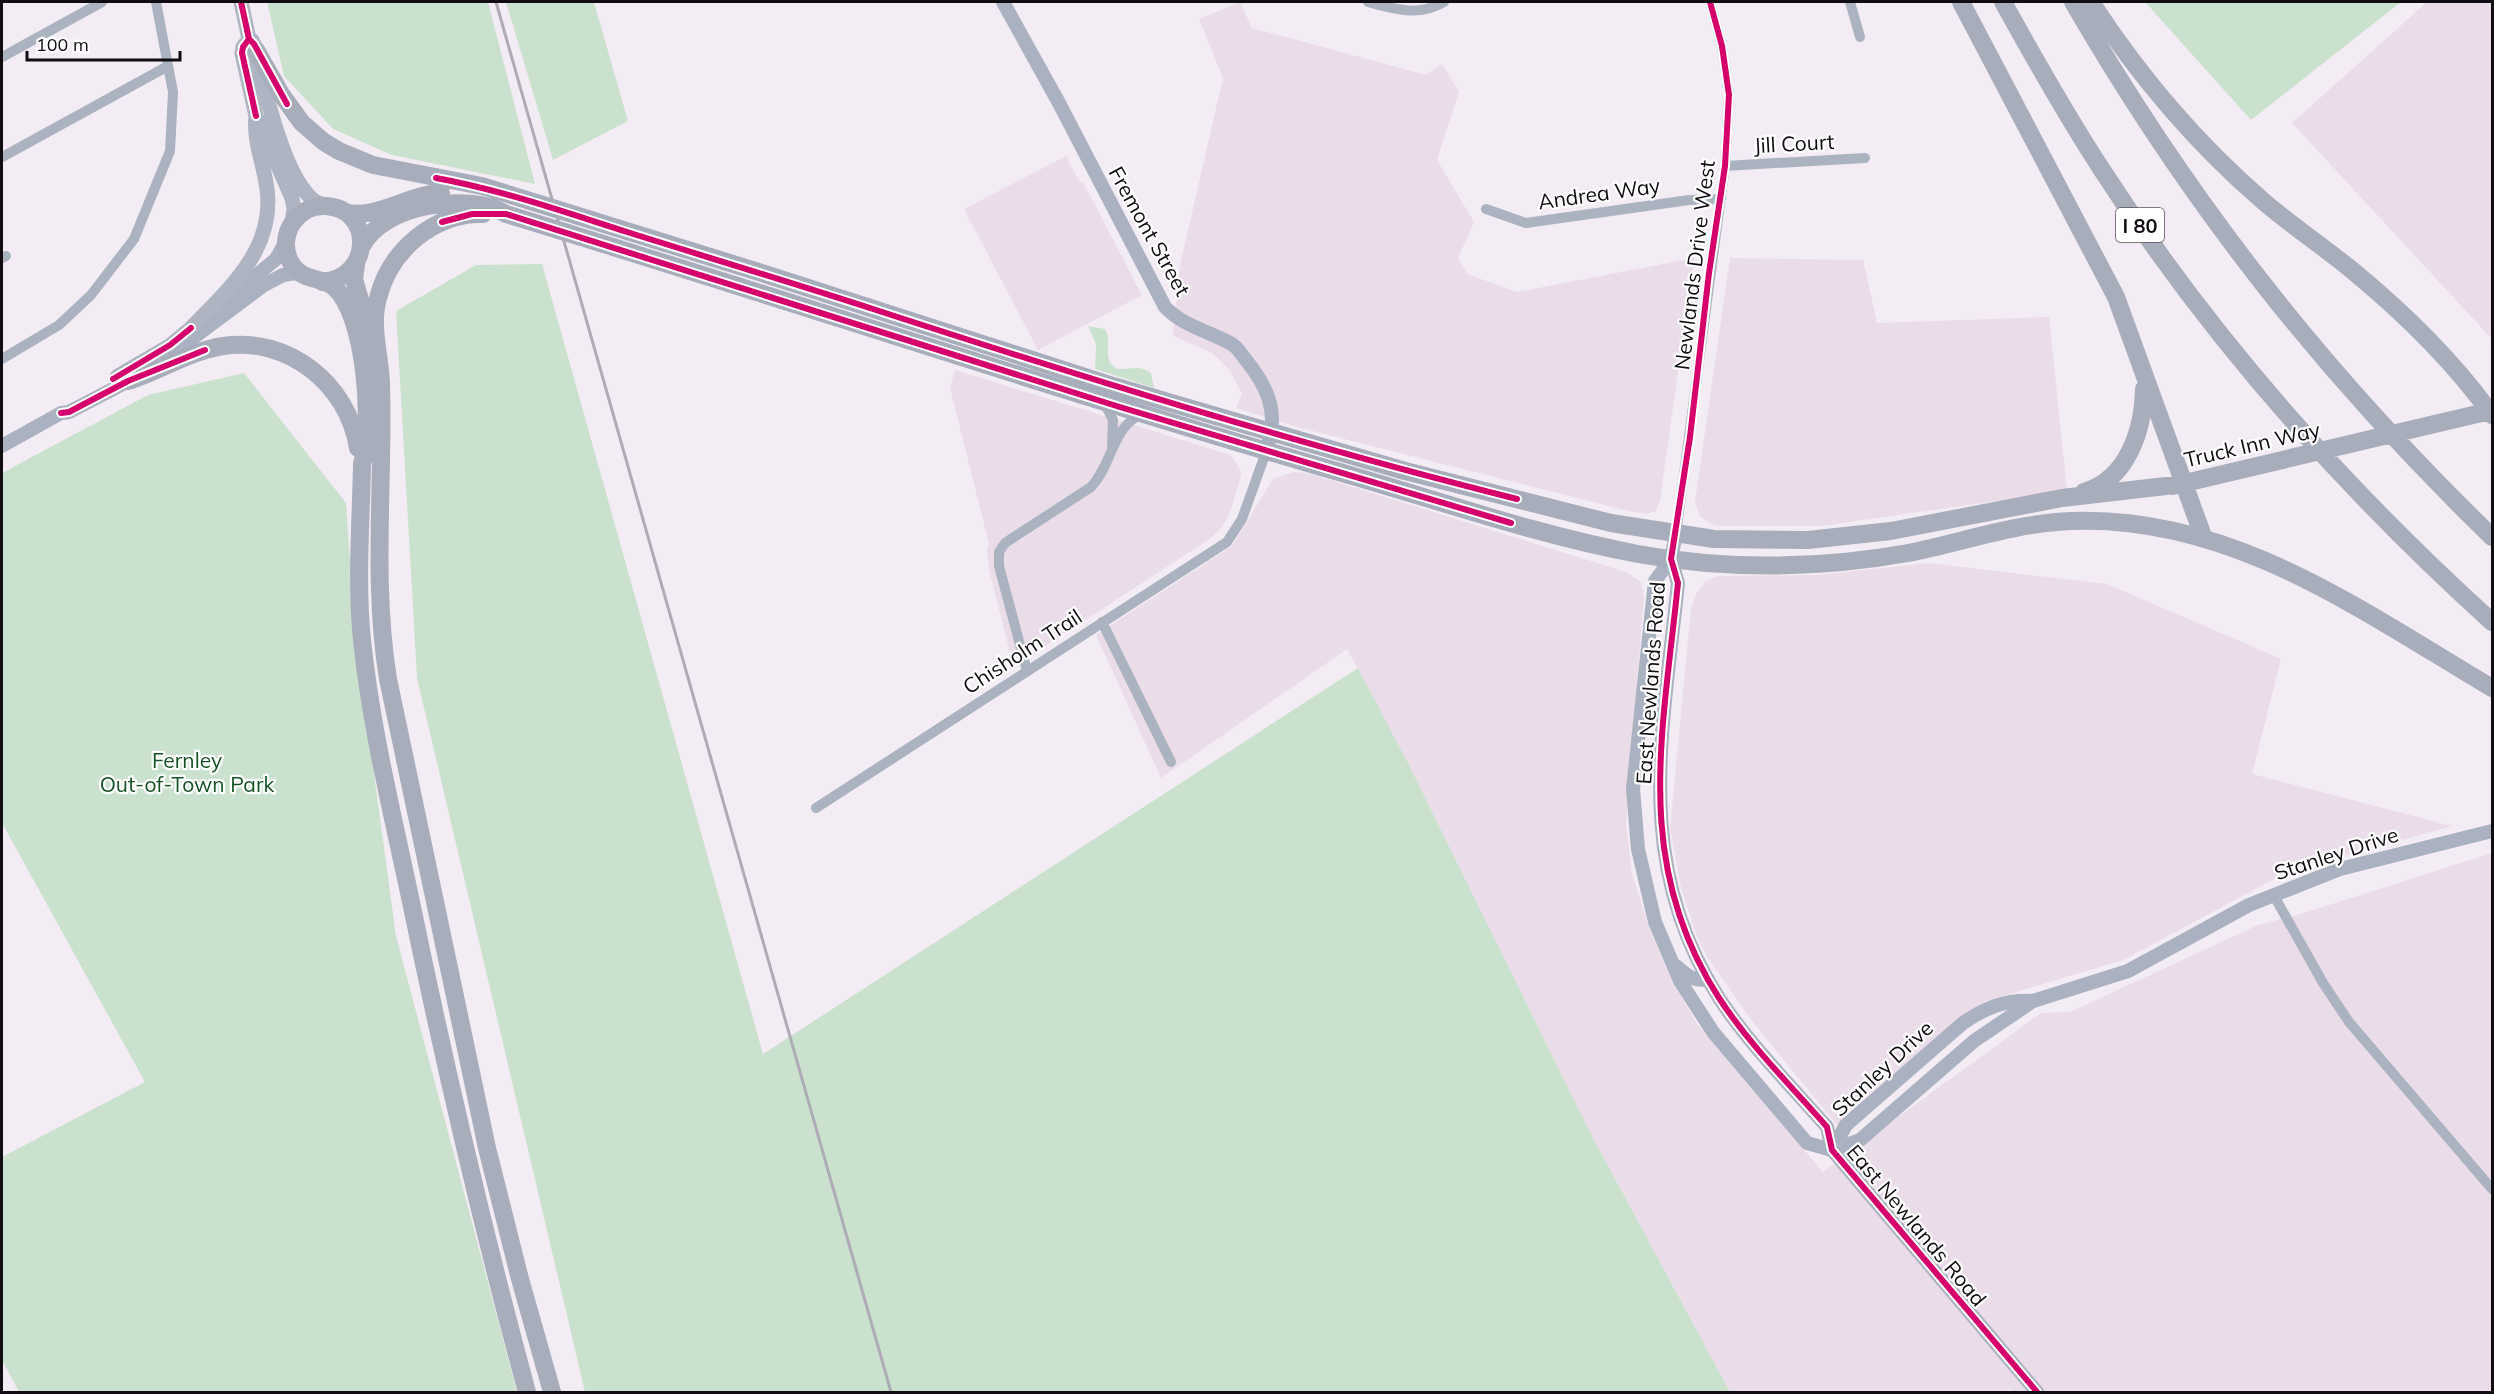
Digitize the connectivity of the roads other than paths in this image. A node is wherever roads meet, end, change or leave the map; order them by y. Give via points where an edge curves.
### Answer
1 (102, 2) edge
2 (156, 2) edge
3 (241, 2) edge
4 (1003, 2) edge
5 (1368, 2) edge
6 (1444, 2) edge
7 (1710, 2) edge
8 (1850, 2) edge
9 (1962, 2) edge
10 (2002, 2) edge
11 (2073, 2) edge
12 (2091, 2) edge
13 (1860, 37) dead end
14 (252, 44) junction
15 (2, 57) edge
16 (168, 66) junction
17 (256, 116) junction
18 (2, 157) edge
19 (1864, 158) dead end
20 (1725, 166) junction
21 (500, 192) junction
22 (1720, 199) junction
23 (326, 206) junction
24 (1486, 209) dead end
25 (345, 212) junction
26 (506, 214) junction
27 (292, 223) junction
28 (286, 242) junction
29 (362, 246) junction
30 (356, 265) junction
31 (303, 276) junction
32 (322, 282) junction
33 (191, 328) junction
34 (376, 347) junction
35 (2, 358) edge
36 (2145, 378) junction
37 (128, 381) junction
38 (1104, 403) junction
39 (61, 412) junction
40 (2492, 412) edge
41 (1141, 414) junction
42 (1272, 433) junction
43 (2, 446) edge
44 (1112, 449) junction
45 (1266, 452) junction
46 (362, 464) junction
47 (2182, 484) junction
48 (2062, 498) junction
49 (1242, 519) joint
50 (2022, 525) junction
51 (1676, 534) junction
52 (2203, 536) junction
53 (2493, 537) edge
54 (1671, 559) junction
55 (1102, 622) junction
56 (2493, 622) edge
57 (1027, 671) junction
58 (2493, 688) edge
59 (375, 721) junction
60 (1171, 762) dead end
61 (816, 808) dead end
62 (418, 818) junction
63 (2493, 831) edge
64 (2273, 894) junction
65 (1670, 960) junction
66 (1708, 979) junction
67 (2033, 1001) junction
68 (1832, 1150) junction
69 (490, 1159) junction
70 (2493, 1189) edge
71 (491, 1258) junction
72 (529, 1312) junction
73 (527, 1392) edge
74 (552, 1392) edge
75 (2037, 1392) edge

1 - 15 street
2 - 16 street
3 - 14 main road
4 - 42 street, Fremont Street via 1165,307 1195,328 1233,344 1265,385 1272,408
5 - 6 street via 1399,11 1420,10
7 - 20 street, Newlands Drive West via 1730,95
8 - 13 street
9 - 36 highway via 2116,297
10 - 56 highway, I 80 via 2103,171 2211,321 2344,476
11 - 53 highway via 2148,126 2281,308 2413,458
12 - 40 highway via 2135,64 2211,153 2264,202 2400,312
14 - 17 main road via 243,46 242,53
14 - 21 highway via 295,115 339,151 373,165
14 - 23 main road via 287,156 310,197
16 - 18 street
16 - 35 street via 173,92 170,151 134,240 91,295 67,317
17 - 27 main road via 292,198
17 - 33 main road via 267,191 262,237 240,278
19 - 20 street, Jill Court
20 - 22 street, Newlands Drive West
21 - 25 highway via 428,194 367,213
21 - 42 highway via 1079,376
22 - 24 street, Andrea Way via 1526,223
22 - 51 street, Newlands Drive West
23 - 25 highway
23 - 27 highway via 307,210
25 - 29 highway via 358,227
26 - 29 highway via 475,204 432,206 388,221 370,233
26 - 34 highway via 453,218 411,242 389,268 378,297
26 - 38 highway
27 - 28 highway
28 - 31 highway via 290,261
28 - 33 street via 276,259
29 - 30 highway
30 - 32 highway via 341,278
30 - 34 highway via 354,279
31 - 32 highway
31 - 37 street via 283,275 264,285 188,344
32 - 46 highway via 335,288 346,304 361,350 365,400
33 - 39 street via 159,352 65,405
34 - 62 highway via 381,384 380,623
36 - 47 highway
36 - 48 highway via 2144,413 2125,460 2093,489
37 - 39 street via 69,412
37 - 46 highway via 205,350 247,345 270,348 306,364 335,392 352,422
38 - 41 highway
38 - 44 street via 1113,420
39 - 43 street
40 - 47 highway, Truck Inn Way
41 - 44 street via 1126,423
41 - 45 highway
42 - 45 street, Fremont Street
42 - 51 highway via 1578,516
44 - 57 street via 1101,477 1005,543 999,552 999,566
45 - 49 street, Fremont Street
45 - 54 highway via 1588,543
46 - 59 highway via 362,638
47 - 48 highway
47 - 50 highway, Truck Inn Way
47 - 52 highway
48 - 51 highway via 1901,530 1836,538 1746,541
49 - 55 street, Chisholm Trail via 1227,542
50 - 52 highway via 2072,520 2124,522
50 - 54 highway via 1864,560 1770,565
51 - 54 street, East Newlands Road
52 - 58 highway via 2302,577
54 - 65 street, East Newlands Road via 1655,581 1633,789 1642,875
54 - 66 street, East Newlands Road via 1678,584 1658,784 1661,833 1675,902
55 - 57 street, Chisholm Trail
55 - 60 street
57 - 61 street, Chisholm Trail
59 - 62 highway via 401,802 410,816
59 - 71 highway via 443,1058
62 - 69 highway
63 - 64 street, Stanley Drive via 2340,869
64 - 67 street, Stanley Drive via 2140,966
64 - 70 street via 2349,1022
65 - 66 street via 1686,975 1696,980
65 - 68 street, East Newlands Road via 1701,1015 1737,1062 1807,1143
66 - 68 street, East Newlands Road via 1742,1029 1827,1126
67 - 68 street, Stanley Drive via 1974,1041 1860,1140
67 - 68 street, Stanley Drive via 2014,999 1963,1023 1846,1125
68 - 75 street, East Newlands Road
69 - 71 highway via 487,1190 497,1233
69 - 72 highway
71 - 72 highway
71 - 73 highway
72 - 74 highway

